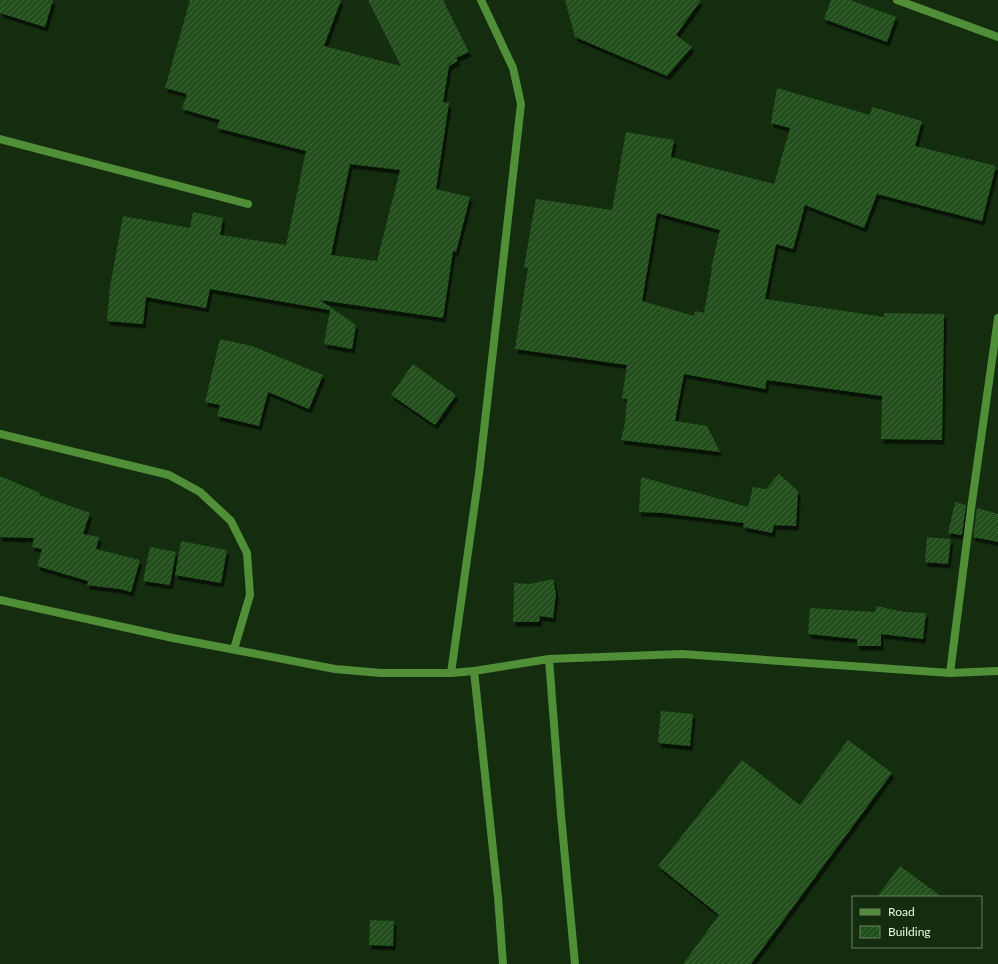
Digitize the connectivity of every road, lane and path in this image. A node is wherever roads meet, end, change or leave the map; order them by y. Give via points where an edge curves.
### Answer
1 (481, 0) edge
2 (897, 0) edge
3 (998, 37) edge
4 (0, 139) edge
5 (248, 204) dead end
6 (998, 318) edge
7 (0, 434) edge
8 (0, 600) edge
9 (234, 649) junction
10 (549, 659) junction
11 (474, 671) junction
12 (998, 671) edge
13 (451, 673) junction
14 (950, 673) junction
15 (503, 964) edge
16 (575, 964) edge

1 - 13 street via 513,68 521,104 478,474
2 - 3 street
4 - 5 street
6 - 14 street
7 - 9 street via 169,475 200,492 231,521 247,553 250,595
8 - 9 street
9 - 13 street via 335,669 381,673
10 - 11 street
10 - 14 street via 682,654
10 - 16 street
11 - 13 street
11 - 15 street
12 - 14 street

